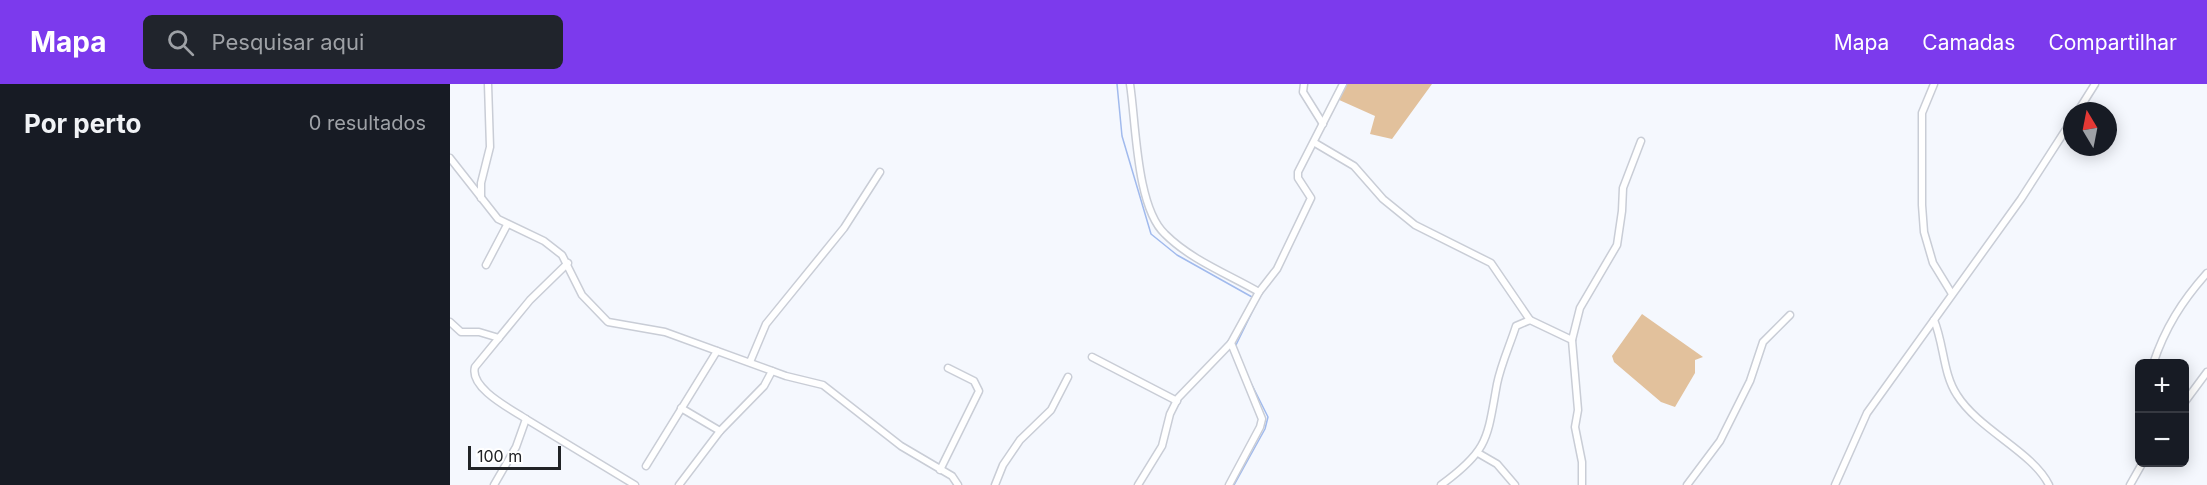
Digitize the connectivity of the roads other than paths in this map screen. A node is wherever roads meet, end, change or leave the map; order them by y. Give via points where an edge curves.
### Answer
1 (488, 84) edge
2 (1131, 84) edge
3 (1304, 84) edge
4 (1343, 84) edge
5 (1934, 84) edge
6 (2095, 84) edge
7 (2084, 102) edge
8 (1323, 124) junction
9 (2063, 134) edge
10 (1641, 141) dead end
11 (1315, 143) junction
12 (450, 158) edge
13 (880, 172) dead end
14 (481, 199) junction
15 (507, 225) junction
16 (568, 263) junction
17 (486, 265) dead end
18 (2207, 273) edge
19 (1259, 292) junction
20 (1952, 294) junction
21 (1790, 315) dead end
22 (1530, 320) junction
23 (1934, 320) junction
24 (450, 322) edge
25 (499, 338) junction
26 (1572, 340) junction
27 (1231, 343) junction
28 (717, 351) junction
29 (1092, 357) dead end
30 (2154, 359) edge
31 (750, 362) junction
32 (948, 368) dead end
33 (772, 371) junction
34 (2207, 372) edge
35 (1068, 377) dead end
36 (2189, 392) edge
37 (1176, 401) junction
38 (681, 408) junction
39 (526, 419) junction
40 (720, 431) junction
41 (1478, 453) junction
42 (646, 466) dead end
43 (2140, 467) edge
44 (940, 470) junction
45 (494, 485) edge
46 (635, 485) edge
47 (679, 485) edge
48 (958, 485) edge
49 (995, 485) edge
50 (1138, 485) edge
51 (1229, 485) edge
52 (1441, 485) edge
53 (1515, 485) edge
54 (1582, 485) edge
55 (1687, 485) edge
56 (1835, 485) edge
57 (2049, 485) edge
58 (2130, 485) edge

1 - 14 street via 490,147
2 - 19 street via 1140,169 1158,226 1187,252
3 - 8 street via 1303,92
4 - 8 street
5 - 20 street via 1921,124 1922,214 1933,263
6 - 7 street
8 - 11 street
9 - 20 street via 2021,200
10 - 26 street via 1623,188 1617,245 1580,308
11 - 19 street via 1298,175 1311,198 1277,269
11 - 22 street via 1354,166 1383,199 1414,225 1491,263
12 - 14 street
13 - 31 street via 844,228 766,324
14 - 15 street
15 - 16 street via 544,241
15 - 17 street
16 - 25 street
16 - 28 street via 582,296 608,322 665,332
18 - 30 street via 2177,311
19 - 27 street
20 - 23 street
21 - 55 street via 1763,342 1750,381 1724,432
22 - 26 street
22 - 41 street via 1516,326 1498,382 1491,423
23 - 56 street via 1867,413
23 - 57 street via 1956,394 1978,420 2028,461
24 - 25 street via 461,332
25 - 39 street via 475,367 474,376 488,392
26 - 54 street
27 - 37 street
27 - 51 street via 1262,419
28 - 31 street
28 - 38 street
29 - 37 street
31 - 33 street
32 - 44 street via 974,381 979,391
33 - 40 street via 764,386
33 - 44 street via 832,390 870,424
34 - 36 street
35 - 49 street via 1051,411 1020,440
37 - 50 street via 1162,446
38 - 40 street
38 - 42 street
39 - 45 street via 516,447
39 - 46 street
40 - 47 street
41 - 52 street
41 - 53 street via 1497,464
43 - 58 street
44 - 48 street via 952,476

